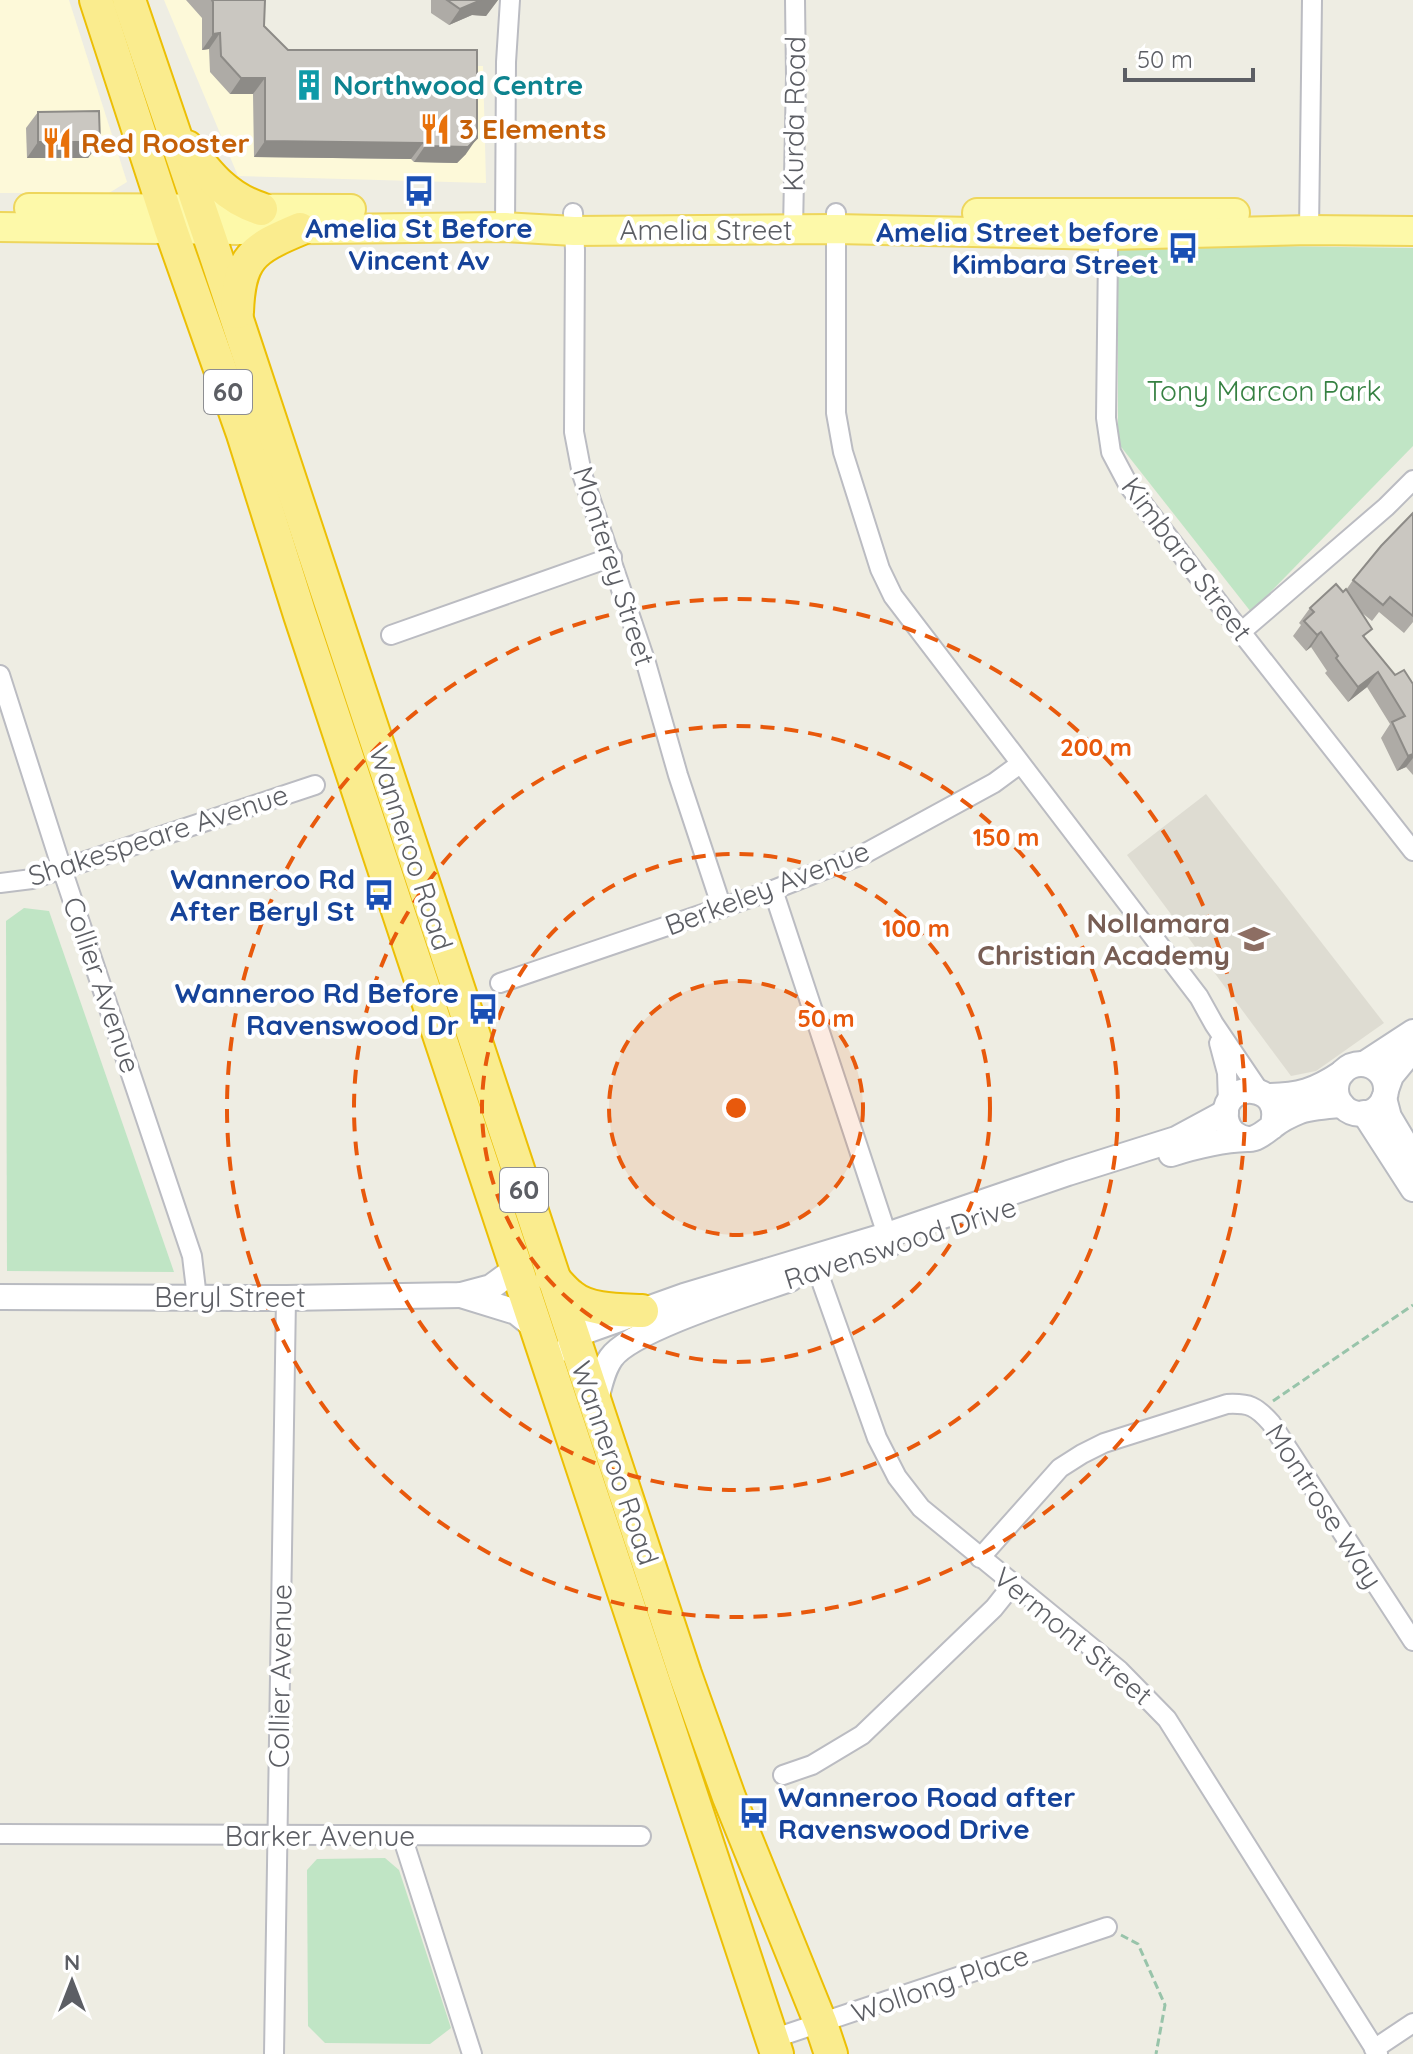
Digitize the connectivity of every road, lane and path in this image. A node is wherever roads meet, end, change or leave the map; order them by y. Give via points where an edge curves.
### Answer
1 (96, 0) edge
2 (129, 0) edge
3 (510, 0) edge
4 (795, 0) edge
5 (1312, 0) edge
6 (172, 128) junction
7 (0, 208) edge
8 (261, 209) junction
9 (1413, 214) edge
10 (505, 218) junction
11 (168, 219) junction
12 (203, 219) junction
13 (793, 221) junction
14 (836, 221) junction
15 (1309, 221) junction
16 (574, 222) junction
17 (1110, 224) junction
18 (0, 227) edge
19 (300, 229) junction
20 (1413, 231) edge
21 (236, 319) junction
22 (1413, 480) edge
23 (612, 557) junction
24 (1241, 632) junction
25 (391, 635) dead end
26 (0, 675) edge
27 (1020, 764) junction
28 (315, 785) dead end
29 (1413, 851) edge
30 (62, 869) junction
31 (0, 883) edge
32 (773, 890) junction
33 (722, 908) junction
34 (500, 983) dead end
35 (1214, 1024) junction
36 (1413, 1032) edge
37 (1413, 1049) edge
38 (1353, 1068) junction
39 (1263, 1094) junction
40 (1385, 1094) junction
41 (1227, 1108) junction
42 (1353, 1109) junction
43 (1272, 1127) junction
44 (1247, 1139) junction
45 (1413, 1157) edge
46 (1413, 1189) edge
47 (889, 1241) junction
48 (815, 1264) junction
49 (517, 1268) junction
50 (552, 1277) junction
51 (461, 1295) junction
52 (0, 1297) edge
53 (197, 1298) junction
54 (286, 1298) junction
55 (1413, 1305) edge
56 (642, 1311) junction
57 (536, 1328) junction
58 (572, 1336) junction
59 (595, 1404) junction
60 (1261, 1412) junction
61 (581, 1462) junction
62 (980, 1558) junction
63 (1013, 1584) junction
64 (1413, 1641) edge
65 (783, 1775) dead end
66 (0, 1834) edge
67 (277, 1836) junction
68 (402, 1836) junction
69 (641, 1836) dead end
70 (1107, 1927) joint
71 (1413, 2023) edge
72 (821, 2024) junction
73 (775, 2047) edge
74 (1376, 2051) edge
75 (274, 2054) edge
76 (472, 2054) edge
77 (831, 2054) edge
78 (1156, 2054) edge

1 - 11 highway, Wanneroo Road / 60
2 - 6 highway, Wanneroo Road / 60
3 - 10 street
4 - 13 street, Kurda Road
5 - 15 street
6 - 8 highway via 210,177 247,205
6 - 12 highway, Wanneroo Road / 60
7 - 11 main road, Amelia Street
8 - 10 main road, Amelia Street
8 - 12 main road, Amelia Street
9 - 15 main road, Amelia Street
10 - 16 main road, Amelia Street
10 - 19 main road, Amelia Street
11 - 12 main road, Amelia Street
11 - 18 main road, Amelia Street
11 - 49 highway, Wanneroo Road / 60
12 - 19 main road, Amelia Street
12 - 21 highway, Wanneroo Road / 60
13 - 14 main road, Amelia Street
13 - 16 main road, Amelia Street
14 - 17 main road, Amelia Street
14 - 27 street via 836,413 880,569 893,596
15 - 17 main road, Amelia Street
15 - 20 main road, Amelia Street
16 - 23 street, Monterey Street via 574,432 582,474
17 - 24 street, Kimbara Street via 1106,418 1111,452 1129,486
19 - 21 highway via 268,242 247,262
21 - 50 highway, Wanneroo Road / 60
22 - 24 street
23 - 25 street
23 - 33 street, Monterey Street
24 - 29 street, Kimbara Street
26 - 30 street, Collier Avenue
27 - 32 street, Berkeley Avenue via 864,854
27 - 35 street via 1199,997
28 - 30 street, Shakespeare Avenue
30 - 31 street, Shakespeare Avenue
30 - 53 street, Collier Avenue via 192,1256
32 - 33 street, Berkeley Avenue
32 - 47 street
33 - 34 street, Berkeley Avenue
35 - 39 street
35 - 41 street via 1227,1073
36 - 38 street
37 - 40 street via 1391,1076
38 - 39 street via 1304,1094
38 - 40 street via 1372,1066 1380,1072
38 - 42 street via 1337,1086 1339,1099
39 - 41 street via 1242,1092
39 - 43 street via 1274,1110
40 - 42 street via 1373,1111
40 - 45 street via 1389,1117
41 - 44 street via 1231,1130
41 - 47 street, Ravenswood Drive via 1176,1139
42 - 43 street via 1301,1111
42 - 46 street
43 - 44 street
44 - 47 street, Ravenswood Drive via 1194,1147
47 - 48 street, Ravenswood Drive
48 - 56 street, Ravenswood Drive via 735,1279
48 - 59 street, Ravenswood Drive via 624,1345 612,1356
48 - 62 street, Vermont Street via 877,1438 897,1477 921,1508
49 - 51 street, Beryl Street via 491,1287
49 - 57 highway, Wanneroo Road / 60
50 - 56 highway via 588,1305
50 - 58 highway, Wanneroo Road / 60
51 - 54 street, Beryl Street
51 - 57 street, Beryl Street via 516,1312
52 - 53 street, Beryl Street
53 - 54 street, Beryl Street
54 - 67 street, Collier Avenue
55 - 60 path
56 - 58 street, Ravenswood Drive
57 - 61 highway, Wanneroo Road / 60
58 - 59 highway, Wanneroo Road / 60
58 - 61 street via 566,1369
59 - 72 highway, Wanneroo Road / 60 via 724,1783
60 - 62 street, Montrose Way via 1245,1403 1227,1404 1082,1454 1060,1468
60 - 64 street, Montrose Way
61 - 73 highway, Wanneroo Road / 60
62 - 63 street, Vermont Street
63 - 65 street via 862,1735 812,1765
63 - 74 street, Vermont Street via 1119,1670 1167,1719
66 - 67 street, Barker Avenue
67 - 68 street, Barker Avenue
67 - 75 street, Collier Avenue
68 - 69 street, Barker Avenue
68 - 76 street
70 - 72 street, Wollong Place
70 - 78 path via 1138,1944 1165,2005
71 - 74 street
72 - 73 street, Wollong Place
72 - 77 highway, Wanneroo Road / 60

